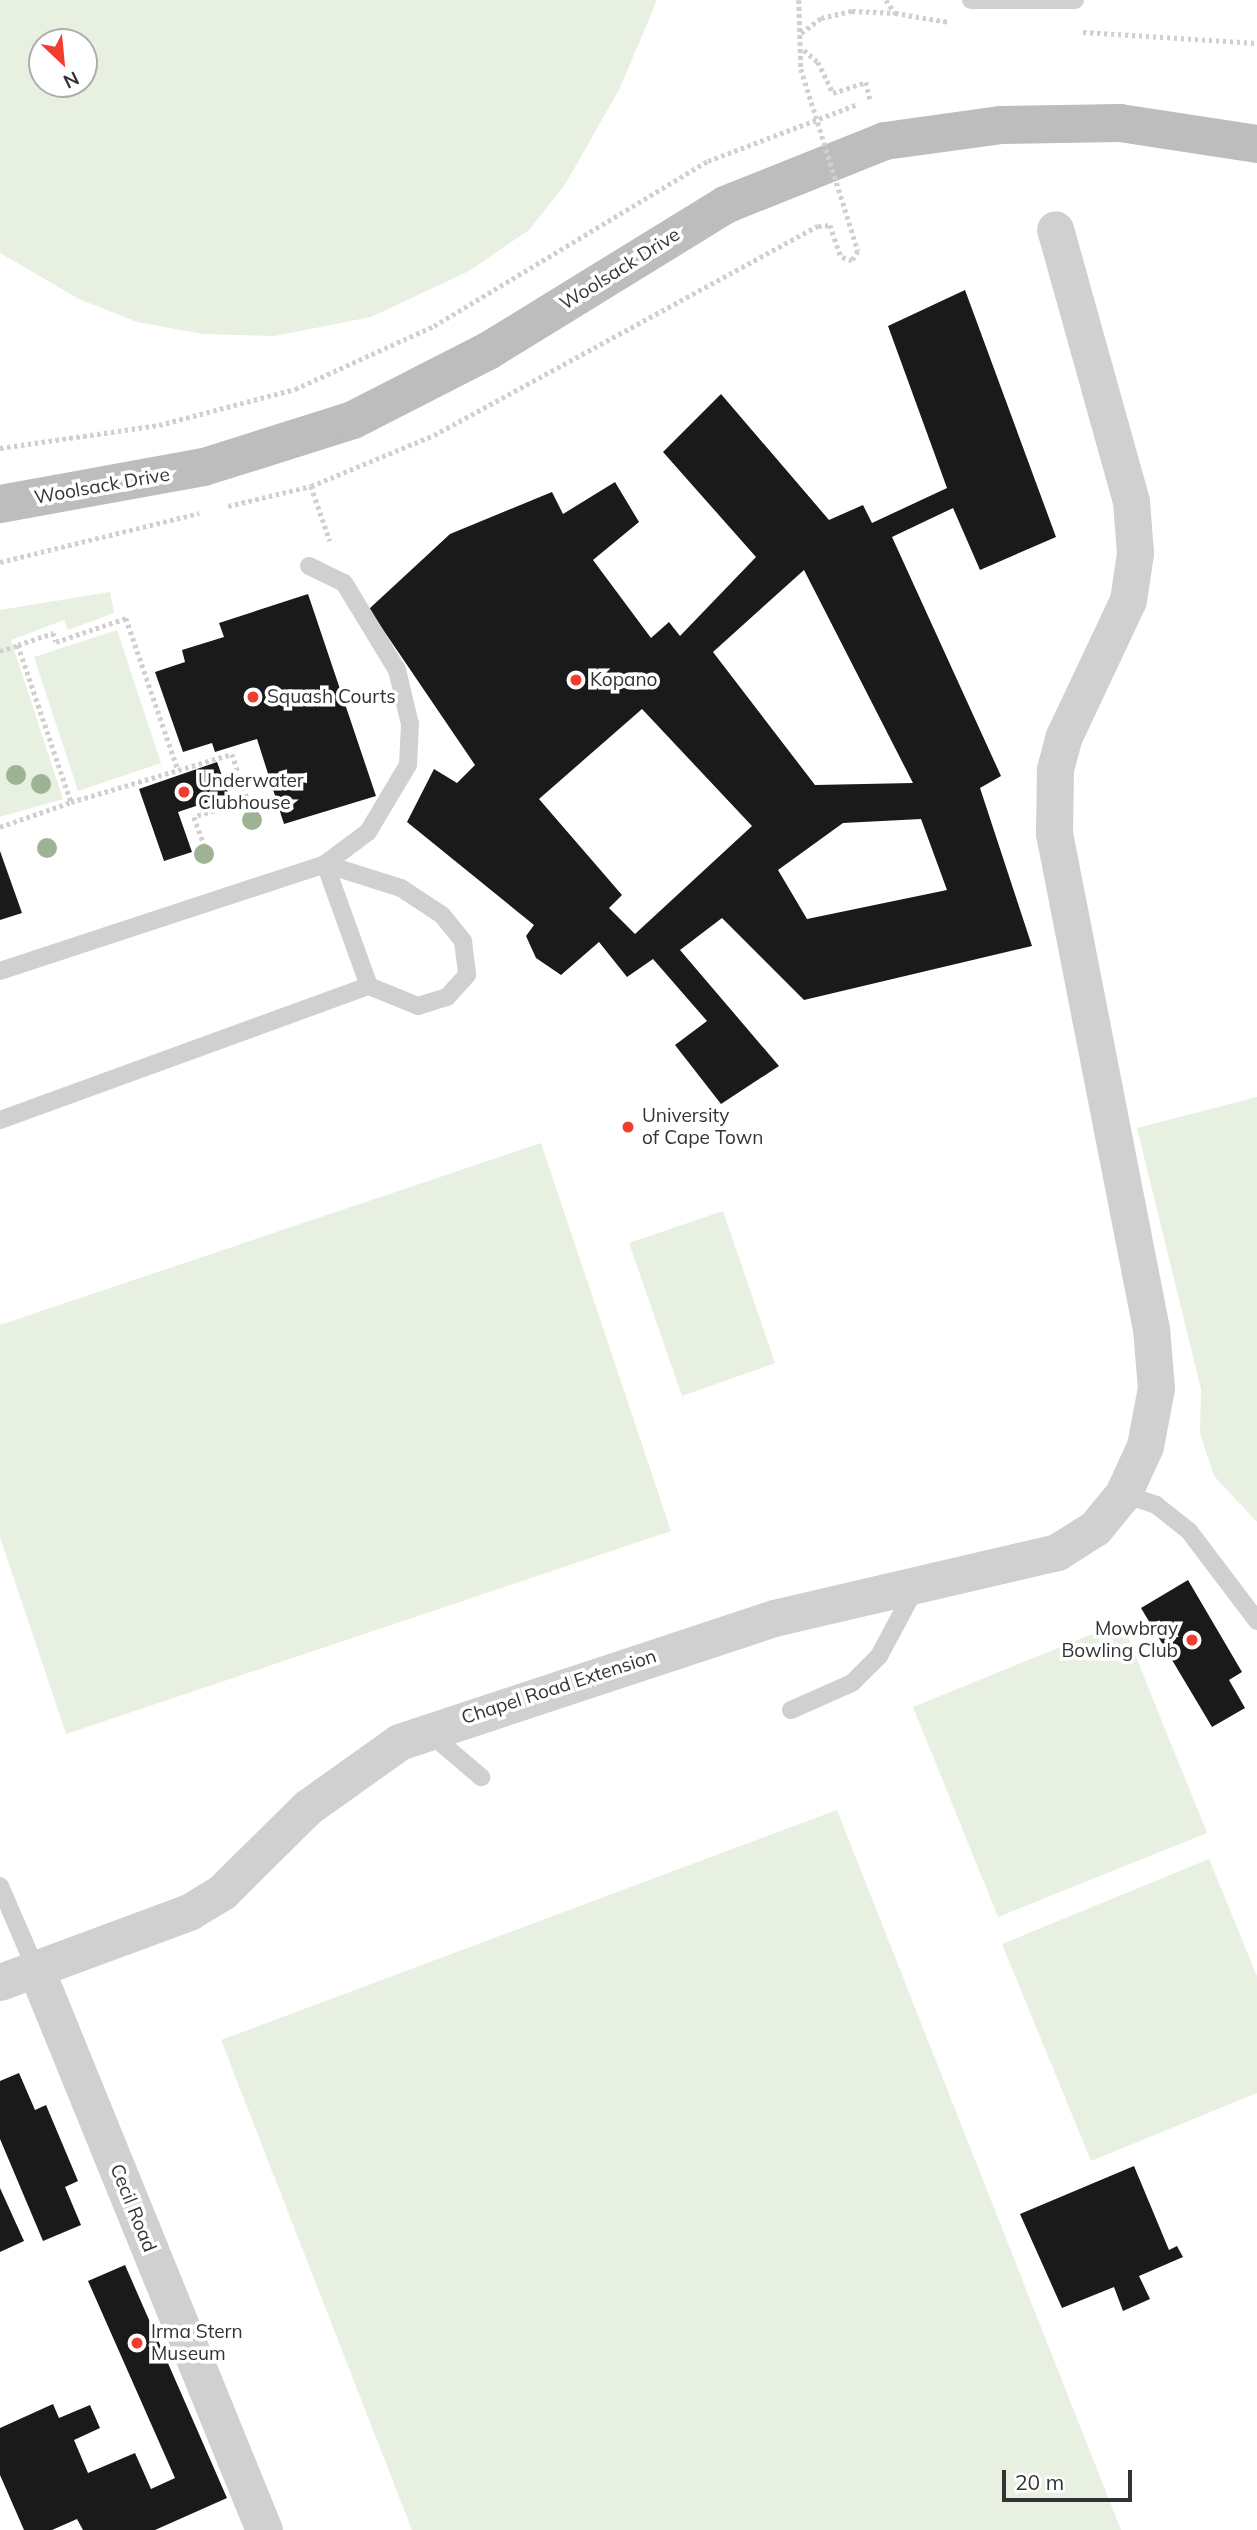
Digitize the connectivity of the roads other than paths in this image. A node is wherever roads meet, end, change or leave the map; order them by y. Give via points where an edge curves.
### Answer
1 (971, 0) edge
2 (1075, 0) edge
3 (1257, 144) edge
4 (1055, 229) dead end
5 (0, 504) edge
6 (309, 566) dead end
7 (325, 864) junction
8 (0, 971) edge
9 (369, 986) junction
10 (0, 1120) edge
11 (1123, 1494) junction
12 (917, 1584) junction
13 (1257, 1621) edge
14 (791, 1710) dead end
15 (426, 1731) junction
16 (481, 1777) dead end
17 (0, 1886) edge
18 (37, 1972) junction
19 (0, 1982) edge
20 (264, 2530) edge

1 - 2 lane
3 - 5 main road, Woolsack Drive via 1120,123 1000,125 885,141 725,205 488,351 353,420 204,467
4 - 11 street, Chapel Road Extension via 1131,501 1135,553 1128,600 1064,736 1055,769 1054,833 1151,1329 1156,1388 1145,1446
6 - 7 lane via 344,583 397,670 410,724 408,765 368,832
7 - 8 lane
7 - 9 lane
7 - 9 lane via 401,888 442,915 463,941 467,975 447,997 418,1006
9 - 10 lane
11 - 12 street, Chapel Road Extension via 1095,1528 1057,1552
11 - 13 lane via 1156,1505 1189,1531
12 - 14 lane via 878,1656 852,1683
12 - 15 street, Chapel Road Extension via 774,1618
15 - 16 lane
15 - 18 street, Chapel Road Extension via 354,1769 222,1892
17 - 18 lane, Cecil Road
18 - 19 street, Chapel Road Extension
18 - 20 street, Cecil Road

